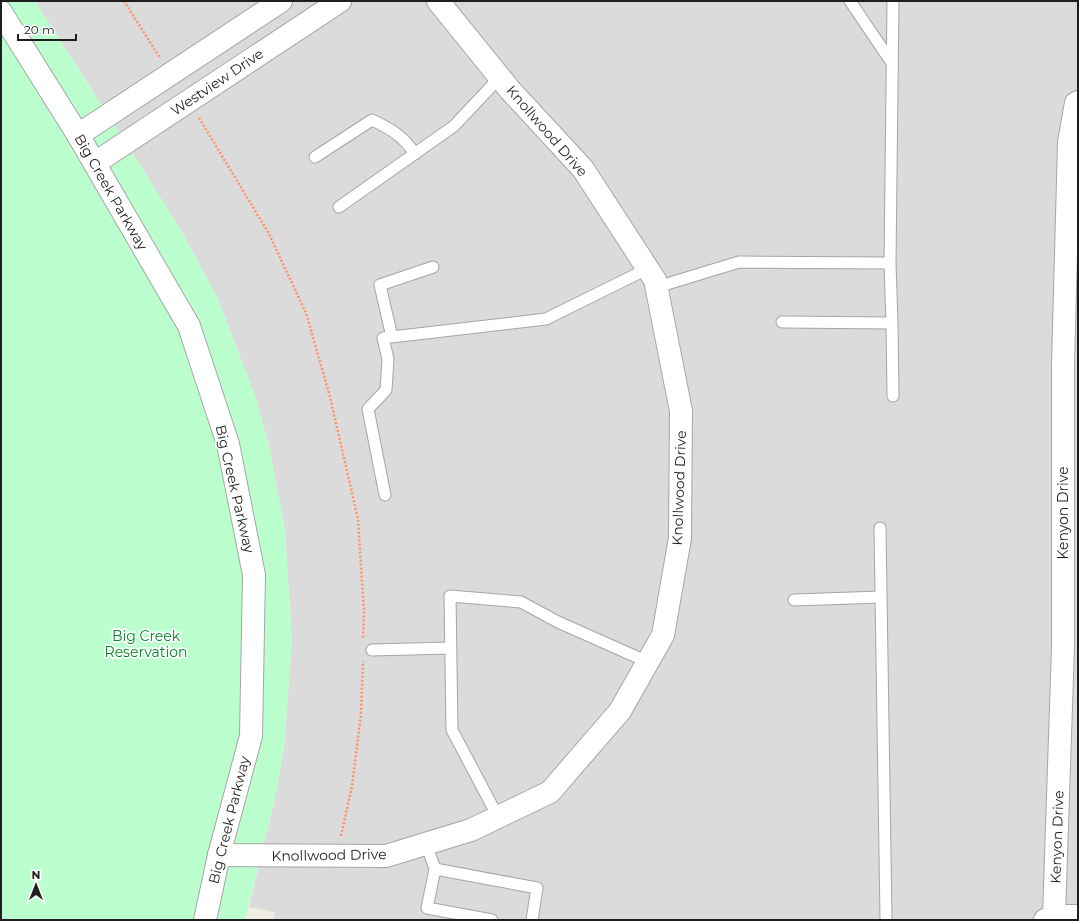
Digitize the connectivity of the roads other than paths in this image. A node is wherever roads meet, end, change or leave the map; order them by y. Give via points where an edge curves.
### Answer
1 (282, 1) edge
2 (340, 1) edge
3 (438, 1) edge
4 (850, 1) edge
5 (893, 1) edge
6 (1, 12) edge
7 (301, 26) junction
8 (892, 63) junction
9 (179, 68) junction
10 (500, 77) junction
11 (207, 89) junction
12 (1078, 102) edge
13 (78, 135) junction
14 (415, 154) junction
15 (315, 157) dead end
16 (95, 163) junction
17 (339, 207) dead end
18 (890, 263) junction
19 (433, 267) dead end
20 (652, 278) junction
21 (782, 322) dead end
22 (892, 322) junction
23 (392, 337) junction
24 (1070, 365) edge
25 (893, 396) dead end
26 (385, 495) dead end
27 (880, 528) dead end
28 (881, 598) junction
29 (794, 600) dead end
30 (367, 647) road end
31 (1070, 647) edge
32 (451, 648) junction
33 (648, 662) junction
34 (498, 817) junction
35 (426, 844) junction
36 (219, 855) junction
37 (435, 869) junction
38 (1078, 916) edge
39 (1050, 918) edge
40 (886, 919) dead end
41 (205, 920) edge
42 (492, 920) edge
43 (532, 920) edge

1 - 7 street
1 - 9 street
2 - 7 street, Westview Drive
3 - 10 street, Knollwood Drive
4 - 8 lane
5 - 8 lane
6 - 13 street, Big Creek Parkway
7 - 11 street, Westview Drive
8 - 18 lane
9 - 11 street
9 - 13 street
10 - 14 lane via 454,126
10 - 20 street, Knollwood Drive via 583,169
11 - 16 street, Westview Drive
12 - 24 street, Kenyon Drive via 1069,142
13 - 16 street, Big Creek Parkway
14 - 15 lane via 390,128 372,120
14 - 17 lane
16 - 36 street, Big Creek Parkway via 188,326 228,444 254,575 250,736
18 - 20 lane via 739,262
18 - 22 lane
19 - 23 lane via 380,285
20 - 23 lane via 546,319
20 - 33 street, Knollwood Drive via 681,411 680,538 664,635
21 - 22 lane
22 - 25 lane
23 - 26 lane via 383,338 388,359 386,390 368,409
24 - 31 street, Kenyon Drive
27 - 28 lane
28 - 29 lane
28 - 40 lane
30 - 32 lane
31 - 39 street, Kenyon Drive
32 - 33 lane via 450,596 521,602 558,622
32 - 34 lane via 452,730
33 - 34 street, Knollwood Drive via 620,711 550,792
34 - 35 street, Knollwood Drive via 471,830
35 - 36 street, Knollwood Drive via 386,856
35 - 37 lane
36 - 41 street, Big Creek Parkway
37 - 42 lane via 428,908
37 - 43 lane via 537,888
38 - 39 street

